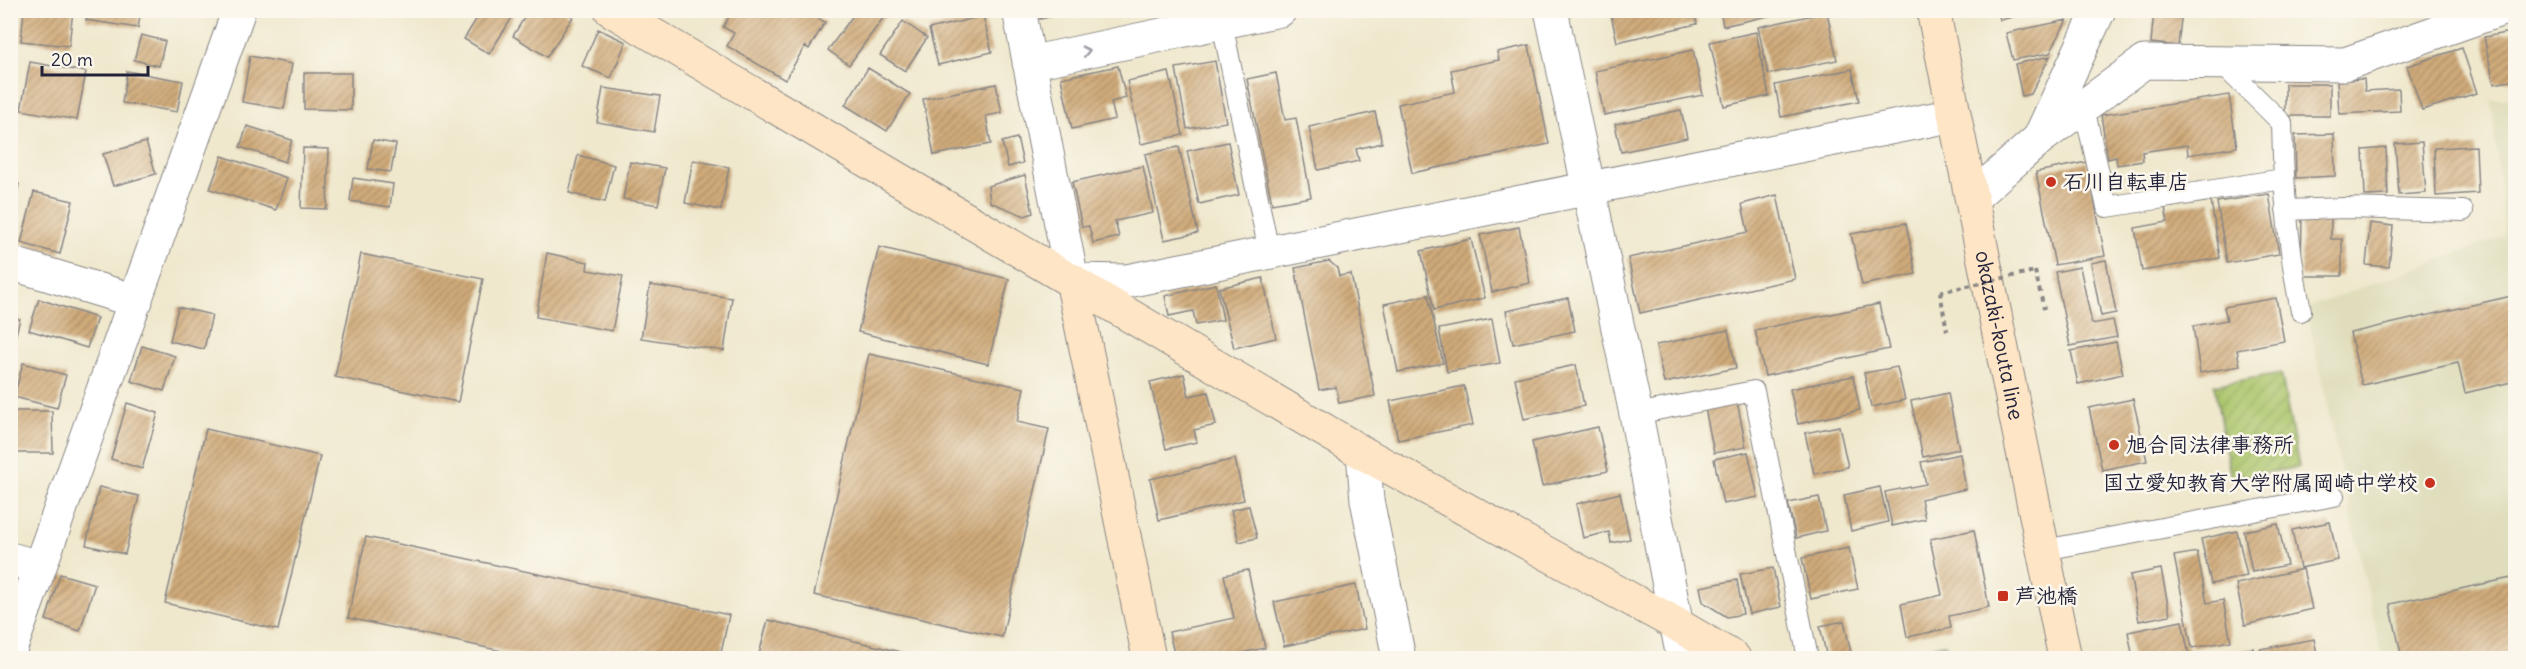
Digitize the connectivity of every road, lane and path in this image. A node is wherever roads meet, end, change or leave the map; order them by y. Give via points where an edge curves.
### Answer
1 (240, 10) edge
2 (611, 10) edge
3 (1019, 10) edge
4 (1280, 10) edge
5 (1551, 10) edge
6 (1932, 10) edge
7 (2099, 10) edge
8 (2500, 10) edge
9 (1220, 16) edge
10 (2220, 62) junction
11 (1029, 63) junction
12 (2084, 108) junction
13 (1954, 115) junction
14 (2039, 139) junction
15 (2283, 179) junction
16 (1590, 189) junction
17 (1972, 198) junction
18 (2286, 210) junction
19 (2463, 211) dead end
20 (1269, 252) junction
21 (10, 263) edge
22 (1072, 280) junction
23 (136, 301) junction
24 (2044, 309) dead end
25 (2301, 311) dead end
26 (1947, 331) dead end
27 (1636, 414) junction
28 (1363, 453) junction
29 (2334, 496) dead end
30 (2044, 550) junction
31 (25, 563) edge
32 (1676, 624) junction
33 (10, 650) edge
34 (1149, 658) edge
35 (1399, 658) edge
36 (1683, 658) edge
37 (1734, 658) edge
38 (1808, 658) edge
39 (2065, 658) edge

1 - 23 street
2 - 22 street
3 - 11 street
4 - 9 street
5 - 16 street
6 - 13 street, okazaki-kouta line
7 - 14 street
8 - 10 street via 2345,64
11 -> 9 street
9 - 20 lane
10 - 12 street via 2144,62
10 - 15 lane via 2282,123
11 - 22 street
12 - 14 street
12 - 15 lane via 2107,207
13 - 16 street
13 - 17 street, okazaki-kouta line
14 - 17 street
15 - 18 lane
16 - 20 street
16 - 27 street
17 - 30 street, okazaki-kouta line
18 - 19 lane
18 - 25 lane
20 - 22 street via 1127,281
21 - 23 street
22 - 28 street
22 - 34 street
23 - 31 street
24 - 26 path, bridge via 2035,271 1940,292
27 - 32 street
27 - 38 lane via 1754,391
28 - 32 street
28 - 35 street via 1367,500
29 - 30 lane
30 - 39 street, okazaki-kouta line
31 - 33 street
32 - 36 street
32 - 37 street

